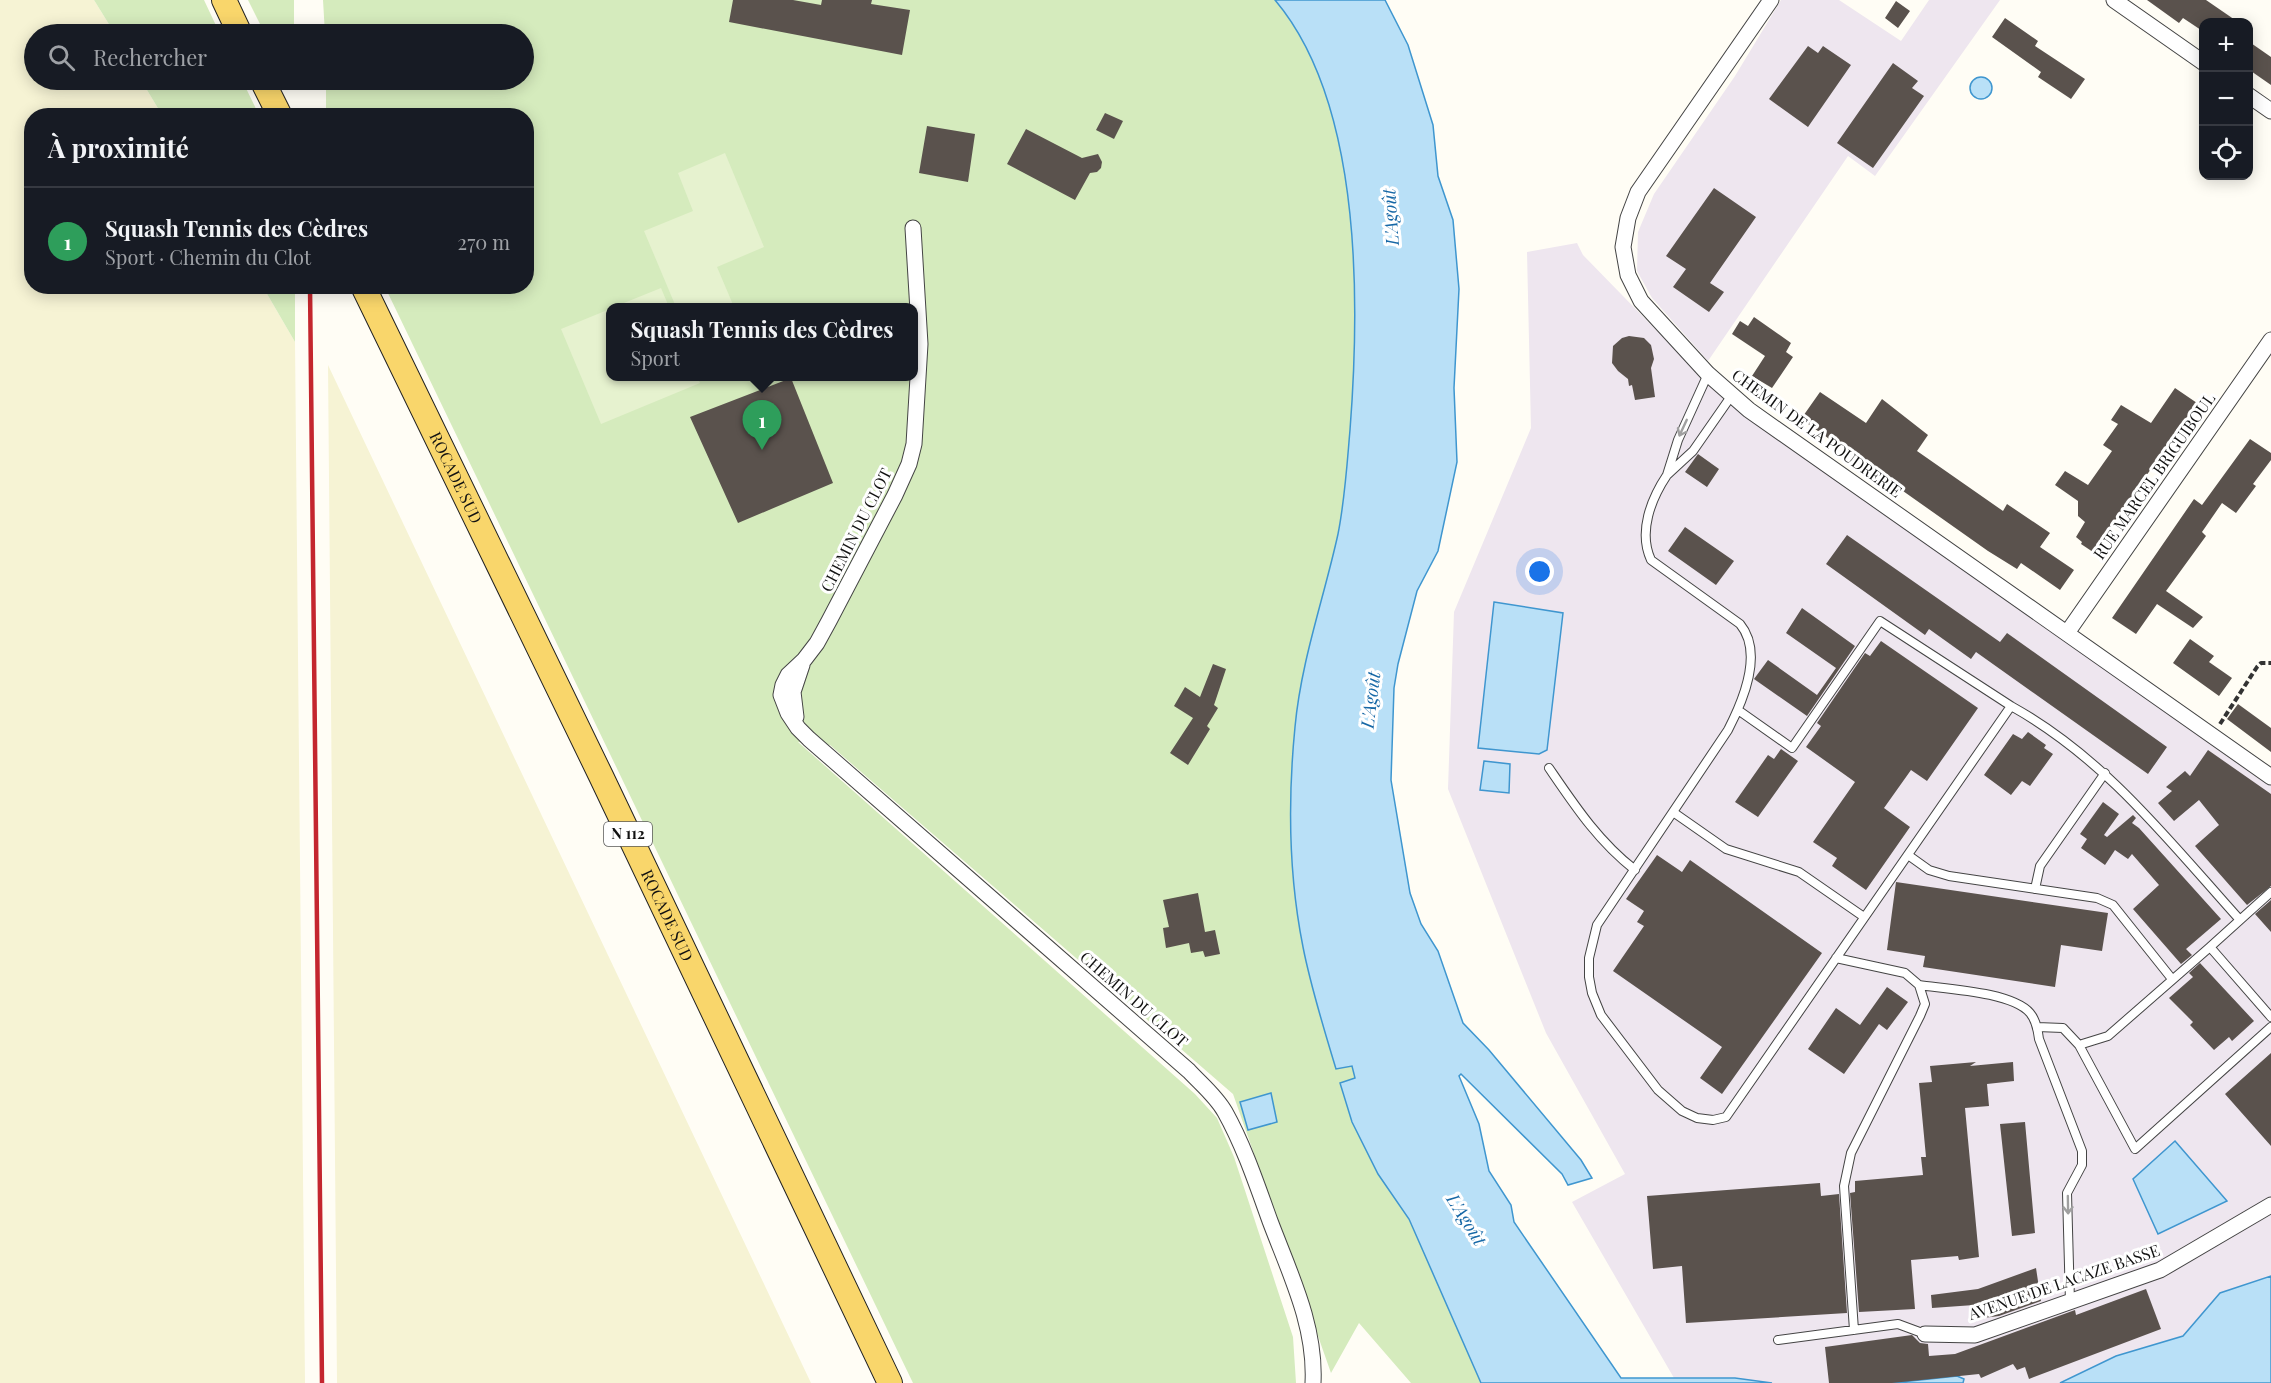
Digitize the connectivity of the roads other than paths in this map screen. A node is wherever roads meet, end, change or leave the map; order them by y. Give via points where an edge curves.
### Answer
1 (224, 0) edge
2 (1771, 0) edge
3 (2114, 0) edge
4 (235, 24) edge
5 (2199, 60) edge
6 (267, 90) edge
7 (2253, 98) edge
8 (276, 108) edge
9 (2271, 111) edge
10 (913, 228) dead end
11 (367, 294) edge
12 (918, 303) edge
13 (918, 311) edge
14 (2271, 340) edge
15 (1708, 374) junction
16 (918, 380) edge
17 (918, 381) edge
18 (1732, 395) junction
19 (1667, 475) junction
20 (2067, 633) junction
21 (2011, 706) junction
22 (1738, 710) junction
23 (1549, 768) dead end
24 (2105, 773) junction
25 (2271, 777) edge
26 (1674, 812) junction
27 (1908, 855) junction
28 (1635, 870) junction
29 (2036, 889) junction
30 (2271, 892) edge
31 (1864, 918) junction
32 (2240, 920) junction
33 (2210, 947) junction
34 (1836, 958) junction
35 (2172, 979) junction
36 (1919, 985) junction
37 (2271, 1017) edge
38 (2037, 1027) junction
39 (2271, 1027) edge
40 (2079, 1045) junction
41 (2271, 1205) edge
42 (2070, 1302) junction
43 (1854, 1330) junction
44 (1926, 1334) joint
45 (1778, 1340) dead end
46 (890, 1383) edge
47 (1313, 1383) edge

1 - 4 main road
2 - 15 street, CHEMIN DE LA POUDRERIE via 1638,192 1623,247 1628,275 1641,301
3 - 5 street
6 - 8 main road
7 - 9 street
10 - 12 street, CHEMIN DU CLOT
11 - 46 main road, ROCADE SUD / N 112
13 - 16 street, CHEMIN DU CLOT
14 - 20 street, RUE MARCEL BRIGUIBOUL
15 - 18 street, CHEMIN DE LA POUDRERIE
15 -> 19 lane
17 - 47 street, CHEMIN DU CLOT via 909,464 829,621 804,660 793,692 798,728 1189,1071 1219,1103 1260,1193 1302,1309 1312,1341
18 - 19 lane via 1693,451
18 - 20 street, CHEMIN DE LA POUDRERIE
19 - 22 lane via 1657,491 1645,528 1646,548 1651,560 1740,624 1748,634 1752,650
20 - 25 street, CHEMIN DE LA POUDRERIE
21 - 22 lane via 1880,621 1792,748
21 - 24 lane
21 - 27 lane
22 - 26 lane
23 - 28 lane via 1611,851
24 - 29 lane via 2040,866
24 - 32 lane
26 - 28 lane
26 - 31 lane via 1726,849 1799,872
27 - 29 lane via 1929,870 1950,876
27 - 31 lane
28 - 34 lane via 1597,925 1589,958 1592,993 1601,1015 1658,1090 1696,1118 1726,1117
29 - 35 lane via 2097,898 2114,905
30 - 32 lane
31 - 34 lane
32 - 33 lane
33 - 35 lane
33 - 37 lane
34 - 36 lane via 1905,973
35 - 40 lane via 2108,1036
36 - 38 lane via 2005,998 2029,1013
36 - 43 lane via 1924,1004 1920,1016 1851,1153 1844,1186
38 - 40 lane via 2063,1028
38 -> 42 lane via 2082,1151 2082,1165 2067,1193
39 - 40 lane via 2135,1149
41 - 42 street, AVENUE DE LACAZE BASSE via 2160,1270
42 - 44 street, AVENUE DE LACAZE BASSE via 1975,1335
43 - 44 lane via 1898,1324
43 - 45 lane

